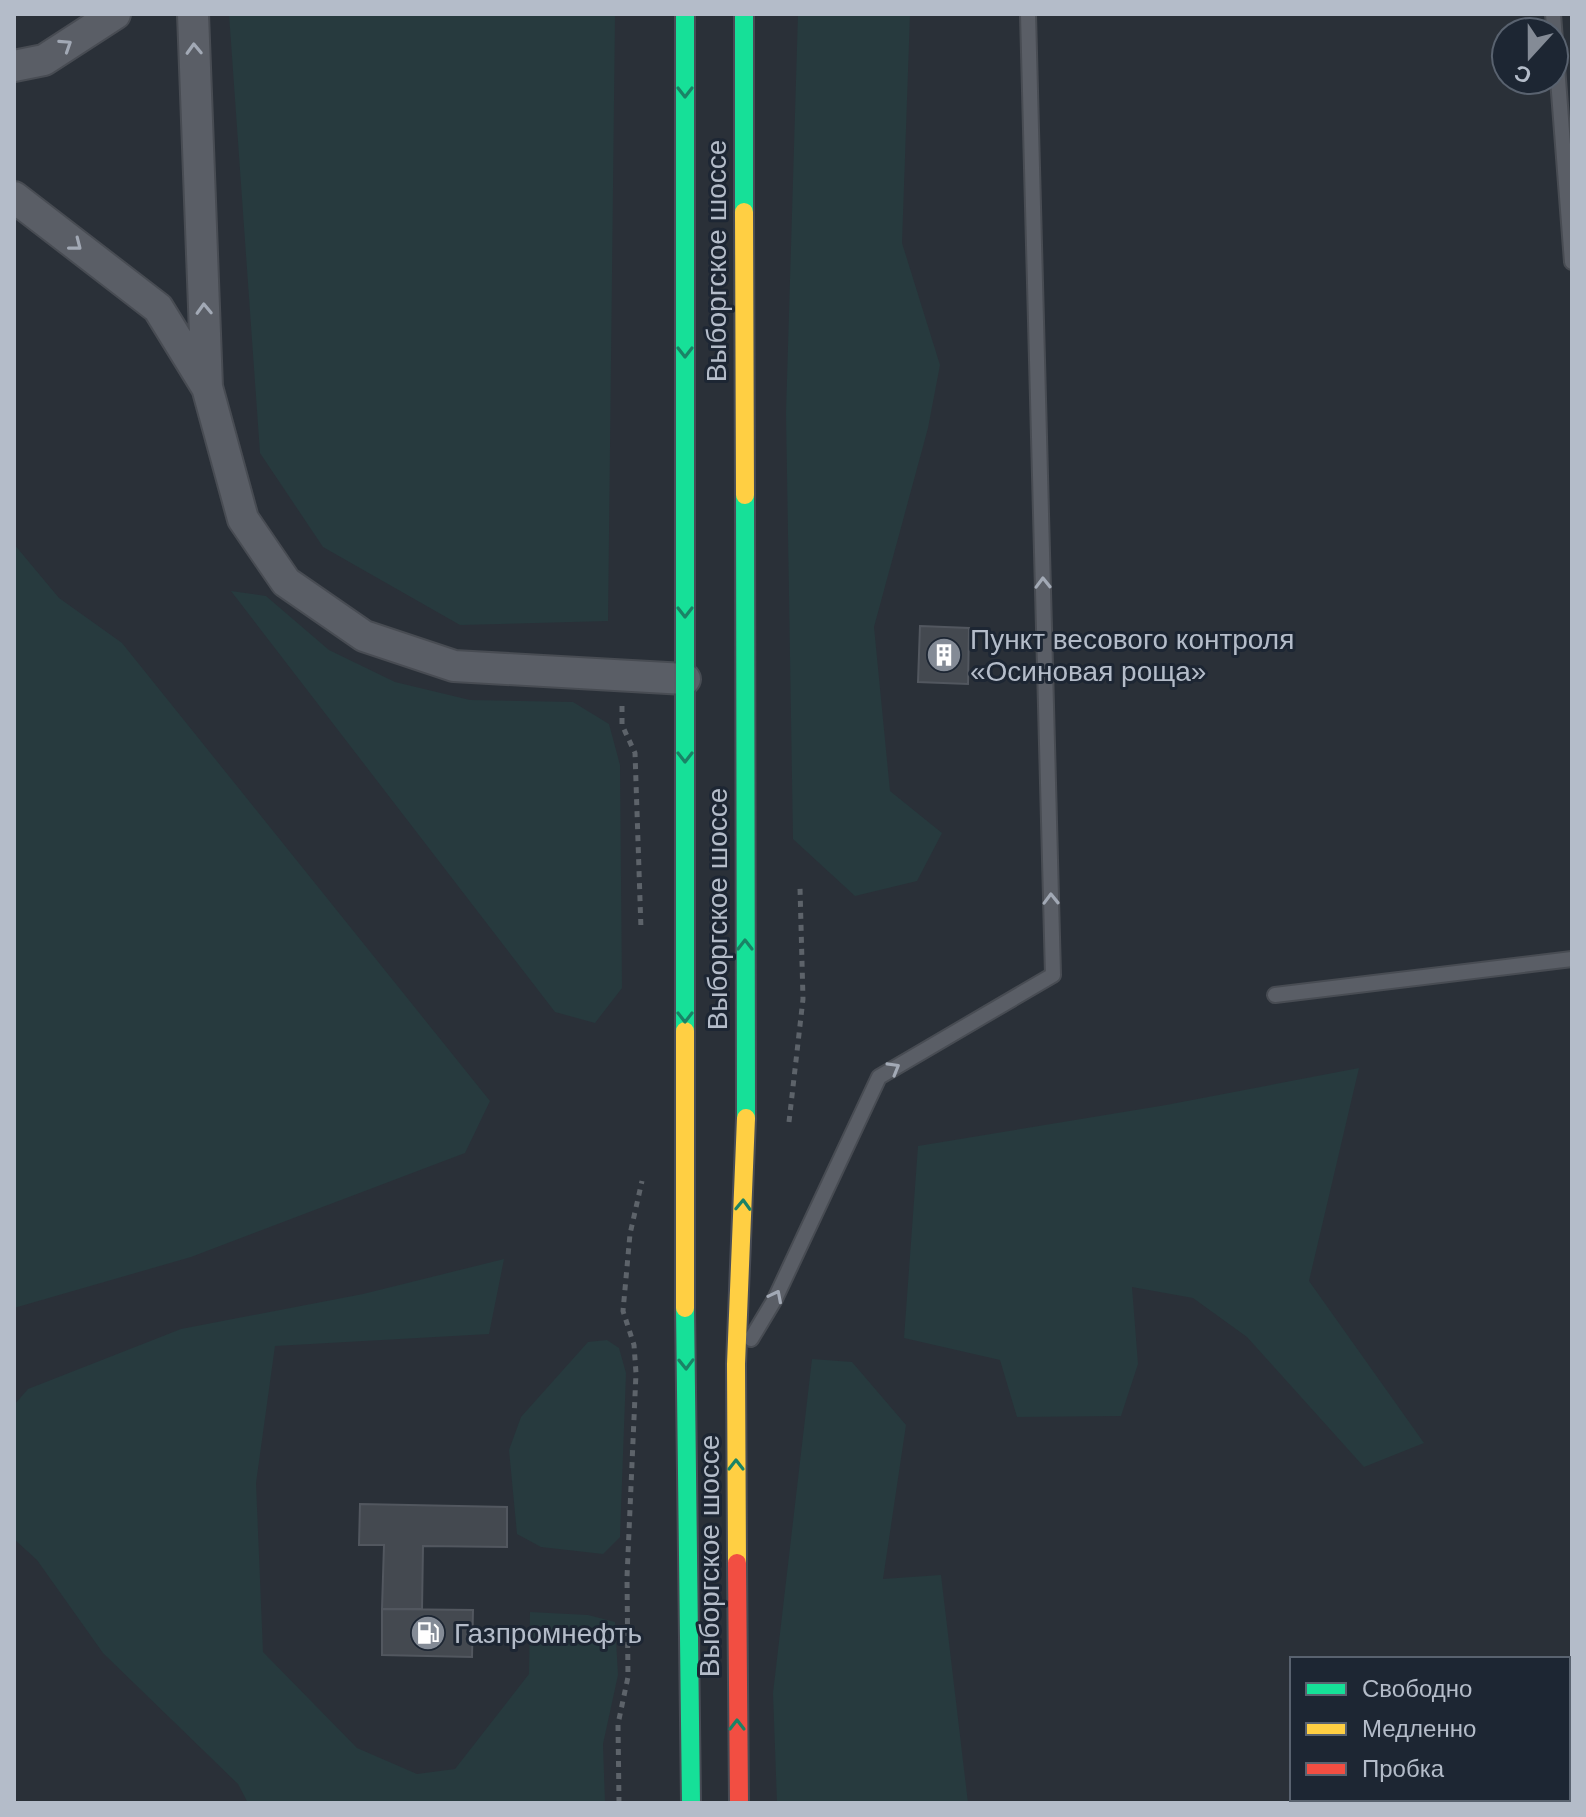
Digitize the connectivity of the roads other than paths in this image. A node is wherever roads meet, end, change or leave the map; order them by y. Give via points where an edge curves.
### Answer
1 (115, 14) edge
2 (193, 14) edge
3 (685, 14) edge
4 (744, 14) edge
5 (1028, 14) edge
6 (1553, 14) edge
7 (14, 66) edge
8 (14, 197) edge
9 (1572, 262) edge
10 (207, 387) junction
11 (685, 679) junction
12 (1572, 959) edge
13 (1275, 995) dead end
14 (736, 1364) junction
15 (691, 1803) edge
16 (739, 1803) edge

7 -> 1 street via 44,60
10 -> 2 street
3 -> 11 main road, Выборгское шоссе
14 -> 4 main road, Выборгское шоссе via 746,1140
14 -> 5 lane via 775,1299 879,1077 1053,975
6 - 9 lane
8 -> 10 street via 158,308
10 - 11 street via 243,519 286,582 364,636 454,666
11 -> 15 main road, Выборгское шоссе
12 - 13 lane
16 -> 14 main road, Выборгское шоссе

